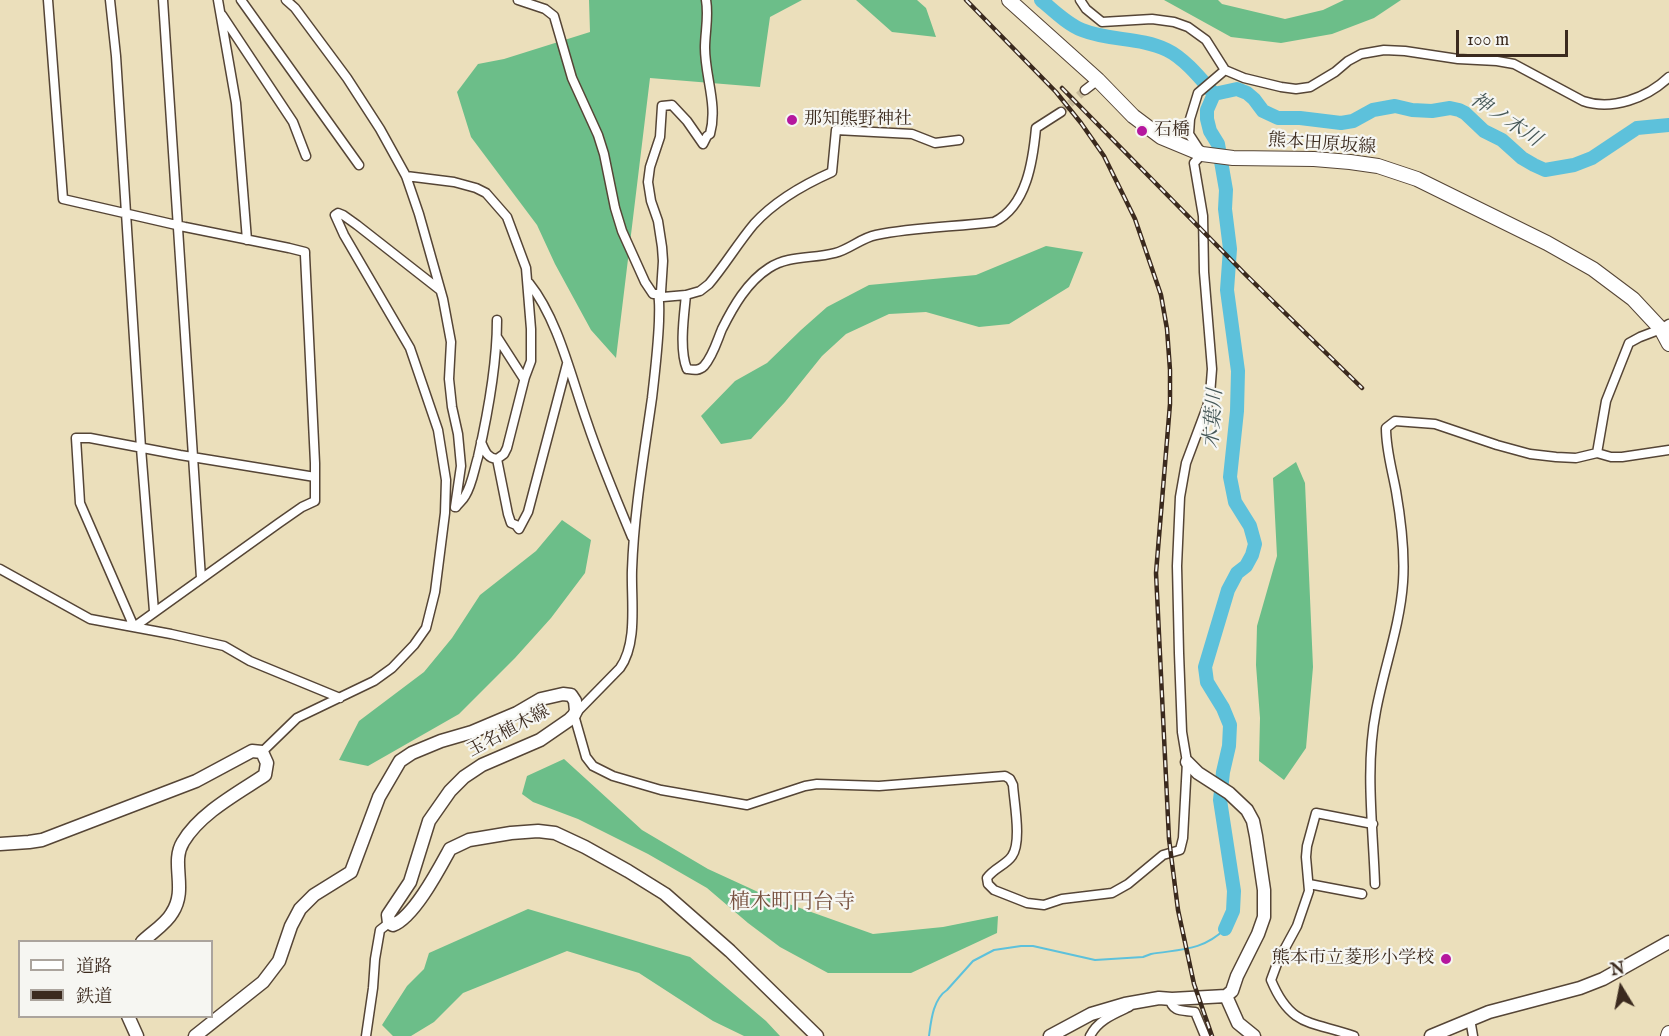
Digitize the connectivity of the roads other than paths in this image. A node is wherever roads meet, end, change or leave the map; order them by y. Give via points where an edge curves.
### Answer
1 (48, 0) edge
2 (110, 0) edge
3 (163, 0) edge
4 (218, 0) edge
5 (241, 0) edge
6 (286, 0) edge
7 (519, 0) edge
8 (706, 0) edge
9 (1009, 0) edge
10 (1080, 0) edge
11 (220, 12) junction
12 (1225, 70) junction
13 (1669, 77) edge
14 (1098, 81) junction
15 (1085, 90) tunnel mouth
16 (1061, 112) tunnel mouth
17 (959, 140) dead end
18 (1207, 155) junction
19 (306, 156) dead end
20 (358, 165) dead end
21 (406, 176) junction
22 (126, 214) junction
23 (179, 225) junction
24 (247, 240) junction
25 (528, 282) junction
26 (440, 290) junction
27 (658, 294) junction
28 (686, 295) junction
29 (497, 320) dead end
30 (1665, 327) edge
31 (497, 337) junction
32 (1669, 344) edge
33 (567, 364) junction
34 (524, 379) junction
35 (481, 442) junction
36 (141, 448) junction
37 (1669, 450) edge
38 (1597, 453) junction
39 (193, 457) junction
40 (497, 459) junction
41 (315, 477) junction
42 (455, 507) junction
43 (445, 513) junction
44 (633, 540) junction
45 (0, 569) edge
46 (201, 578) junction
47 (154, 611) junction
48 (134, 627) junction
49 (340, 698) junction
50 (574, 715) junction
51 (262, 752) junction
52 (1187, 762) junction
53 (1373, 824) junction
54 (0, 844) edge
55 (1309, 884) junction
56 (1375, 884) dead end
57 (1362, 894) dead end
58 (389, 923) junction
59 (144, 940) edge
60 (1669, 942) edge
61 (1226, 996) junction
62 (1170, 999) junction
63 (1143, 1001) junction
64 (128, 1018) edge
65 (1470, 1019) junction
66 (137, 1036) edge
67 (195, 1036) edge
68 (366, 1036) edge
69 (817, 1036) edge
70 (1050, 1036) edge
71 (1090, 1036) edge
72 (1205, 1036) edge
73 (1254, 1036) edge
74 (1354, 1036) edge
75 (1431, 1036) edge
76 (1473, 1036) edge

1 - 22 street via 63,199
2 - 22 street
3 - 23 street
4 - 11 street
5 - 20 street
6 - 21 street via 347,78
7 - 27 street via 554,16 572,78 598,135 622,231 650,292
8 - 27 street via 705,50 713,112 710,134 703,144 672,105 662,106 660,137 650,167 648,182 663,261
9 - 14 main road, 熊本田原坂線
10 - 12 street via 1102,22 1152,19 1188,27 1206,40
11 - 19 street via 293,122
11 - 24 street via 236,103
12 - 13 street via 1296,89 1310,87 1361,54 1405,51 1514,64 1583,101 1602,105 1634,99
12 - 18 street via 1198,93 1190,119 1189,134
14 - 15 street
14 - 18 main road, 熊本田原坂線 via 1161,137
16 - 28 street via 1036,128 1034,152 1021,195 1002,218 876,235 833,254 782,261 766,269 750,285 737,302 710,357 703,368 696,370 685,365
17 - 28 street via 935,143 912,134 836,130 832,172 810,181 755,223 709,284
18 - 30 main road, 熊本田原坂線 via 1350,162 1378,166 1417,179 1593,269
18 - 52 street via 1194,163 1203,216 1212,369 1208,407 1186,463 1180,497 1177,567 1182,732
21 - 25 street via 454,182 486,193 507,217
21 - 26 street
22 - 23 street
22 - 36 street
23 - 24 street
23 - 39 street
24 - 41 street via 304,252
25 - 33 street via 546,310
25 - 34 street via 531,361
26 - 42 street via 452,342 449,379 461,466
26 - 43 street via 357,225 335,214 414,358 438,430 446,480
27 - 28 street
27 - 44 street via 656,371
29 - 31 street
30 - 32 main road, 熊本田原坂線
30 - 38 street via 1629,343 1606,401
31 - 34 street
31 - 35 street
33 - 40 street via 528,512 519,529 508,514
33 - 44 street
34 - 40 street via 507,448
35 - 40 street via 486,454
35 - 42 street via 469,490
36 - 39 street
36 - 47 street
36 - 48 street via 76,438 80,503
37 - 38 street via 1622,457
38 - 53 street via 1576,458 1530,454 1427,423 1395,421 1386,428 1401,528 1403,582 1400,612 1376,712 1371,775
39 - 41 street
39 - 46 street
41 - 46 street via 315,501
42 - 43 street
43 - 49 street via 435,592 426,628 392,668
44 - 50 street via 632,625 626,660
45 - 48 street via 90,619
46 - 47 street
47 - 48 street
48 - 49 street via 224,646 250,661
49 - 51 street via 297,718
50 - 52 street via 586,757 593,766 661,790 747,805 817,784 879,786 1010,778 1017,843 1013,854 991,872 988,884 1027,903 1044,905 1112,893 1163,855 1180,850
50 - 58 main road, 玉名植木線 via 540,740 482,765 450,791 429,821 410,882 388,915
50 - 67 main road, 玉名植木線 via 575,701 571,695 541,699 517,713 400,761 379,797 351,872 314,895 300,909 279,961 263,982
51 - 54 main road via 252,751 196,781 42,840
51 - 59 main road via 267,763 265,775 194,826 182,844 178,903 171,916
52 - 61 main road via 1246,810 1256,836 1264,917 1232,991
53 - 55 street via 1316,813 1307,846
53 - 56 street
55 - 57 street
55 - 74 street via 1297,926 1271,980 1291,1012 1304,1021
58 - 68 street via 380,930
58 - 69 main road via 400,922 450,849 458,844 511,833 555,833 665,894
60 - 65 main road via 1604,979
61 - 62 main road
61 - 73 main road via 1238,1023
62 - 63 main road
62 - 72 street via 1177,1010 1195,1012
63 - 70 main road via 1091,1014
63 - 71 street via 1106,1018
64 - 66 main road
65 - 75 main road
65 - 76 street

